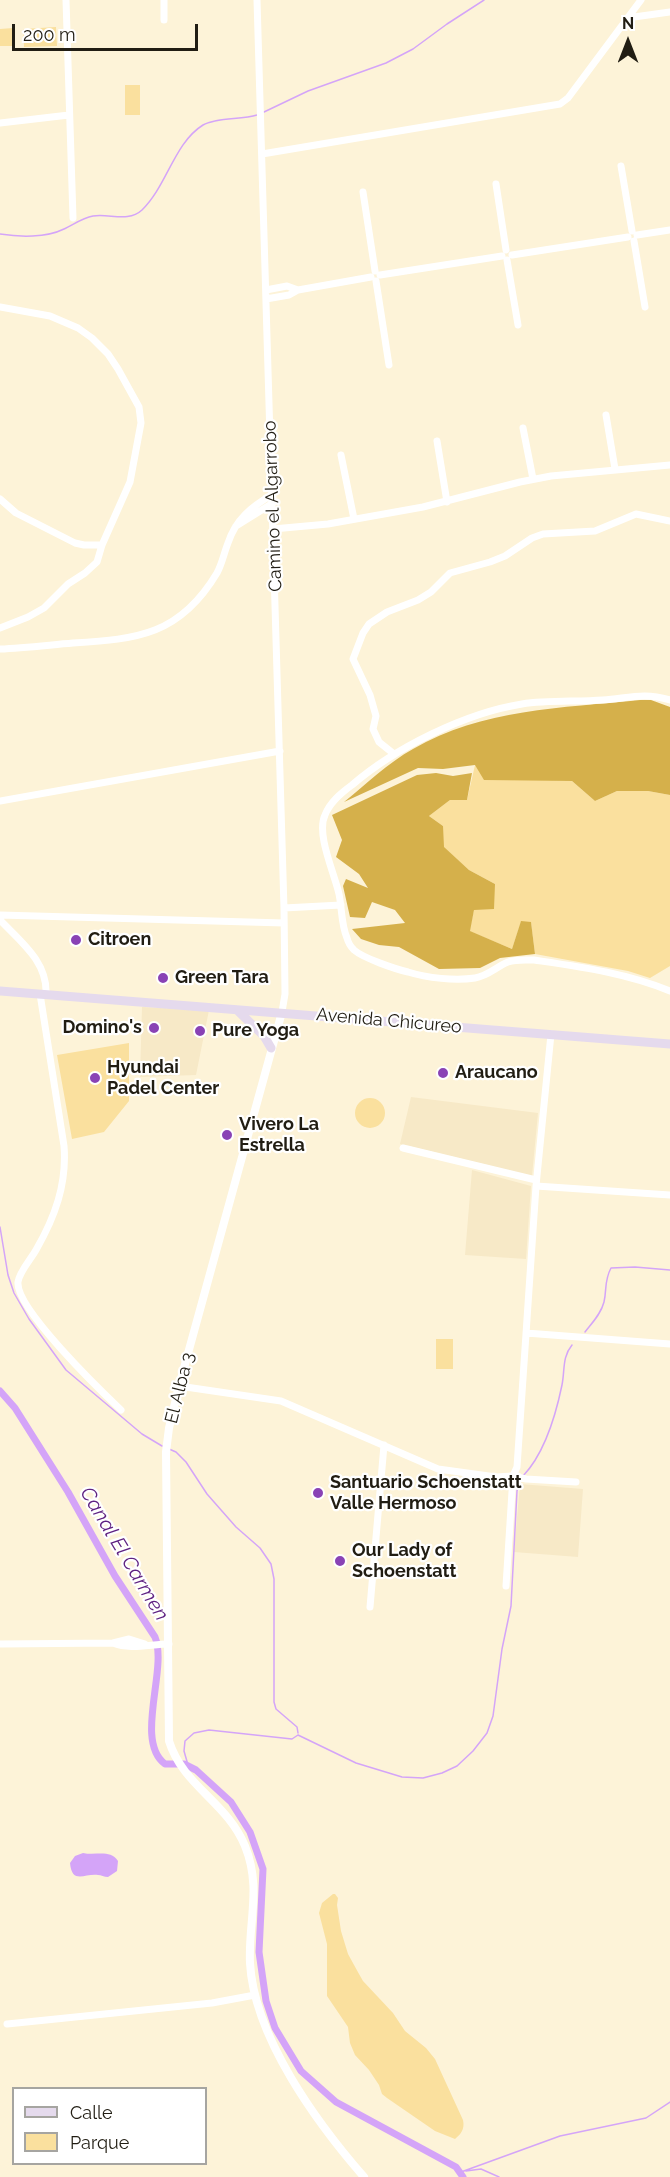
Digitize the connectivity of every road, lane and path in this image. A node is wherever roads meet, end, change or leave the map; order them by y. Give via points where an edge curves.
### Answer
1 (66, 0) edge
2 (164, 0) edge
3 (257, 0) edge
4 (641, 0) edge
5 (670, 12) edge
6 (627, 18) junction
7 (164, 20) dead end
8 (69, 115) junction
9 (0, 123) edge
10 (262, 154) junction
11 (621, 166) dead end
12 (496, 184) dead end
13 (363, 192) dead end
14 (73, 218) dead end
15 (670, 230) edge
16 (633, 236) junction
17 (507, 255) junction
18 (375, 276) junction
19 (266, 290) junction
20 (298, 290) junction
21 (266, 299) junction
22 (0, 307) edge
23 (645, 307) dead end
24 (518, 325) dead end
25 (389, 365) dead end
26 (606, 415) dead end
27 (523, 428) dead end
28 (437, 441) dead end
29 (341, 455) dead end
30 (670, 465) edge
31 (615, 469) junction
32 (533, 479) junction
33 (273, 494) junction
34 (0, 499) edge
35 (447, 502) junction
36 (273, 503) junction
37 (354, 519) junction
38 (670, 521) edge
39 (234, 528) junction
40 (273, 529) junction
41 (102, 544) junction
42 (0, 628) edge
43 (2, 648) edge
44 (670, 700) edge
45 (280, 751) junction
46 (394, 754) junction
47 (0, 801) edge
48 (341, 905) junction
49 (284, 908) junction
50 (0, 915) edge
51 (0, 921) edge
52 (284, 924) junction
53 (668, 990) edge
54 (0, 991) edge
55 (43, 995) junction
56 (237, 1010) junction
57 (282, 1012) junction
58 (275, 1034) junction
59 (551, 1034) junction
60 (264, 1036) junction
61 (670, 1044) edge
62 (271, 1048) junction
63 (403, 1148) dead end
64 (536, 1183) junction
65 (670, 1195) edge
66 (526, 1333) junction
67 (670, 1344) edge
68 (179, 1386) junction
69 (121, 1410) dead end
70 (384, 1445) junction
71 (513, 1476) junction
72 (576, 1482) dead end
73 (506, 1586) dead end
74 (370, 1607) dead end
75 (0, 1644) edge
76 (162, 1644) junction
77 (255, 1995) junction
78 (8, 2024) dead end
79 (364, 2177) edge

1 - 8 street
2 - 7 street
3 - 10 street, Camino el Algarrobo
4 - 6 street
5 - 6 street
6 - 10 street via 560,104
8 - 9 street
8 - 14 street
10 - 19 street, Camino el Algarrobo
11 - 16 street
12 - 17 street
13 - 18 street
15 - 16 street
16 - 17 street
16 - 23 street
17 - 18 street
17 - 24 street
18 - 20 street
18 - 25 street
19 - 20 street via 287,286
19 - 21 street, Camino el Algarrobo
20 - 21 street via 289,296
21 - 33 street, Camino el Algarrobo
22 - 41 street via 50,316 92,338 114,361 139,407 141,423 132,474
26 - 31 street
27 - 32 street
28 - 35 street
29 - 37 street
30 - 31 street
31 - 32 street
32 - 35 street
33 - 36 street, Camino el Algarrobo
33 - 39 street via 249,510
34 - 41 street via 16,513 75,543
35 - 37 street
36 - 39 street
36 - 40 street, Camino el Algarrobo
37 - 40 street
38 - 46 street via 636,514 595,531 543,534 505,556 450,573 425,596 369,624 353,658 370,694 376,716 373,729 379,742
39 - 43 street via 208,587 160,628 116,640
40 - 45 street, Camino el Algarrobo
41 - 42 street via 92,568 68,584 44,608
44 - 46 street via 641,694 523,704 443,729
45 - 47 street
45 - 49 street, Camino el Algarrobo
46 - 48 street via 335,799 324,816 324,842
48 - 49 street
48 - 53 street via 343,926 352,949 408,973 476,978 519,959 630,976
49 - 52 street, Camino el Algarrobo
50 - 52 street
51 - 55 street via 37,960 45,977
52 - 57 street, Camino el Algarrobo
54 - 55 main road, Avenida Chicureo
55 - 56 main road, Avenida Chicureo
55 - 69 street via 64,1170 56,1208 19,1277 18,1286 57,1344
56 - 57 main road, Avenida Chicureo
56 - 60 main road
57 - 58 street, El Alba 3
57 - 59 main road, Avenida Chicureo
58 - 60 main road
58 - 62 street, El Alba 3
59 - 61 main road, Avenida Chicureo
59 - 64 street
60 - 62 main road
62 - 68 street, El Alba 3
63 - 64 street
64 - 65 street
64 - 66 street
66 - 67 street
66 - 71 street via 517,1467
68 - 70 street via 281,1401
68 - 76 street, El Alba 3 via 166,1449
70 - 71 street via 447,1471
70 - 74 street
71 - 72 street
71 - 73 street
75 - 76 street via 114,1643 129,1639
76 - 77 street, El Alba 3 via 173,1755 184,1773 225,1812 248,1856 254,1886 250,1950
77 - 78 street
77 - 79 street, El Alba 3 via 270,2038 301,2092

